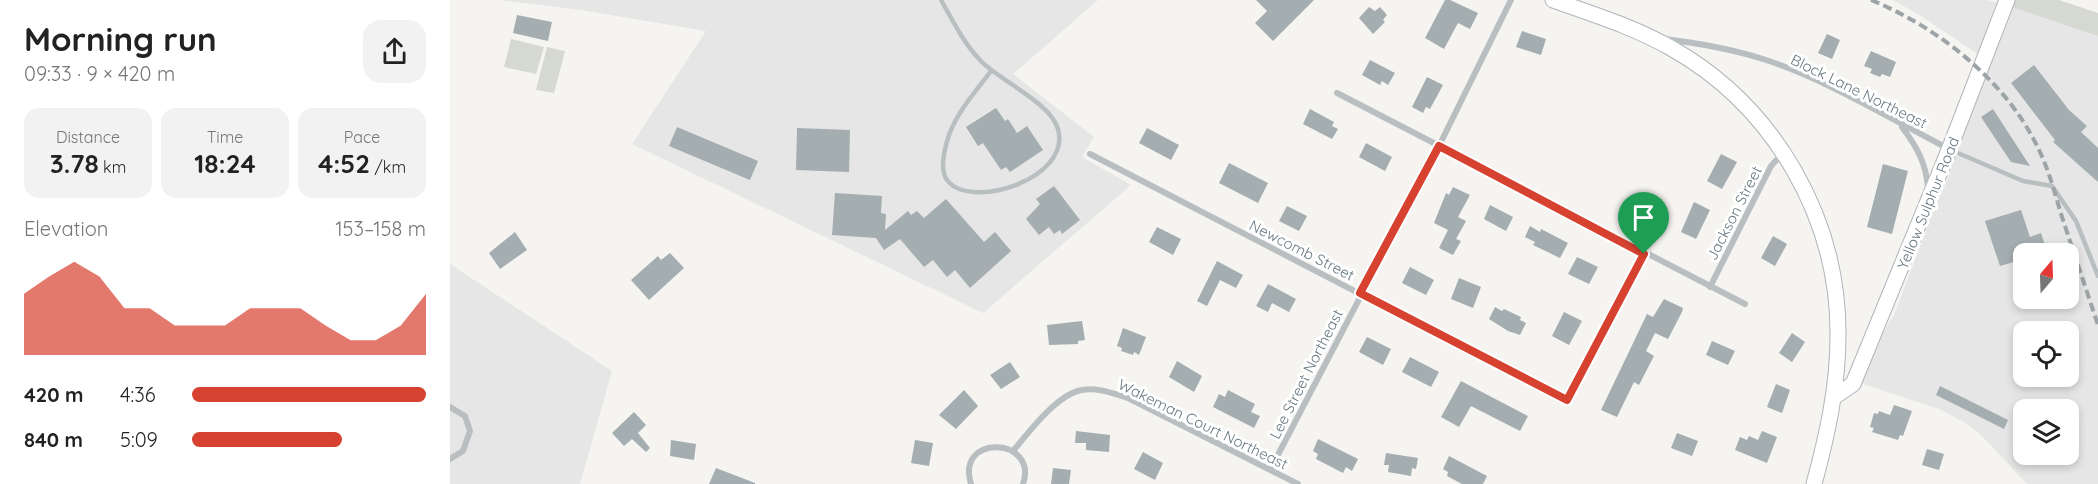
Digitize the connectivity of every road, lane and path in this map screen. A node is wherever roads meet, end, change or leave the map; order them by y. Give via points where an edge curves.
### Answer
1 (941, 0) edge
2 (1511, 0) edge
3 (1553, 0) edge
4 (2007, 0) edge
5 (1652, 37) junction
6 (991, 71) junction
7 (1337, 93) dead end
8 (1900, 124) junction
9 (1439, 146) junction
10 (1949, 150) junction
11 (1783, 153) junction
12 (1090, 154) dead end
13 (1929, 199) junction
14 (1644, 254) junction
15 (2098, 276) edge
16 (1710, 287) junction
17 (1360, 293) junction
18 (1745, 304) dead end
19 (1834, 397) junction
20 (450, 407) edge
21 (1013, 451) junction
22 (450, 459) edge
23 (1270, 470) junction
24 (971, 484) edge
25 (1023, 484) edge
26 (1298, 484) edge
27 (1814, 484) edge

1 - 6 lane via 975,54
2 - 9 street, Lee Street Northeast
3 - 5 main road
4 - 10 main road, Yellow Sulphur Road
5 - 8 street, Block Lane Northeast via 1712,45 1764,60 1815,80
5 - 11 main road via 1691,60 1731,91 1761,122
6 - 6 lane via 1051,117 1059,141 1054,157 1036,176 1006,189 979,192 948,182 945,150 953,125
7 - 9 street
8 - 10 street, Block Lane Northeast
8 - 13 street via 1918,148 1926,170
9 - 14 street
9 - 17 street, Lee Street Northeast
10 - 13 main road, Yellow Sulphur Road
10 - 15 lane via 2024,182 2052,186 2076,221
11 - 16 street, Jackson Street via 1771,166
11 - 19 main road via 1798,175 1828,253 1838,320
12 - 17 street, Newcomb Street
13 - 19 main road, Yellow Sulphur Road via 1853,384
14 - 16 street
14 - 17 street, Newcomb Street via 1567,400
16 - 18 street
17 - 23 street, Lee Street Northeast
19 - 27 main road
20 - 22 street via 465,416 470,431 463,451
21 - 23 street, Wakeman Court Northeast via 1061,400 1081,390 1104,390
21 - 24 street via 993,446 975,456 969,465
21 - 25 street via 1025,469
23 - 26 street, Wakeman Court Northeast

